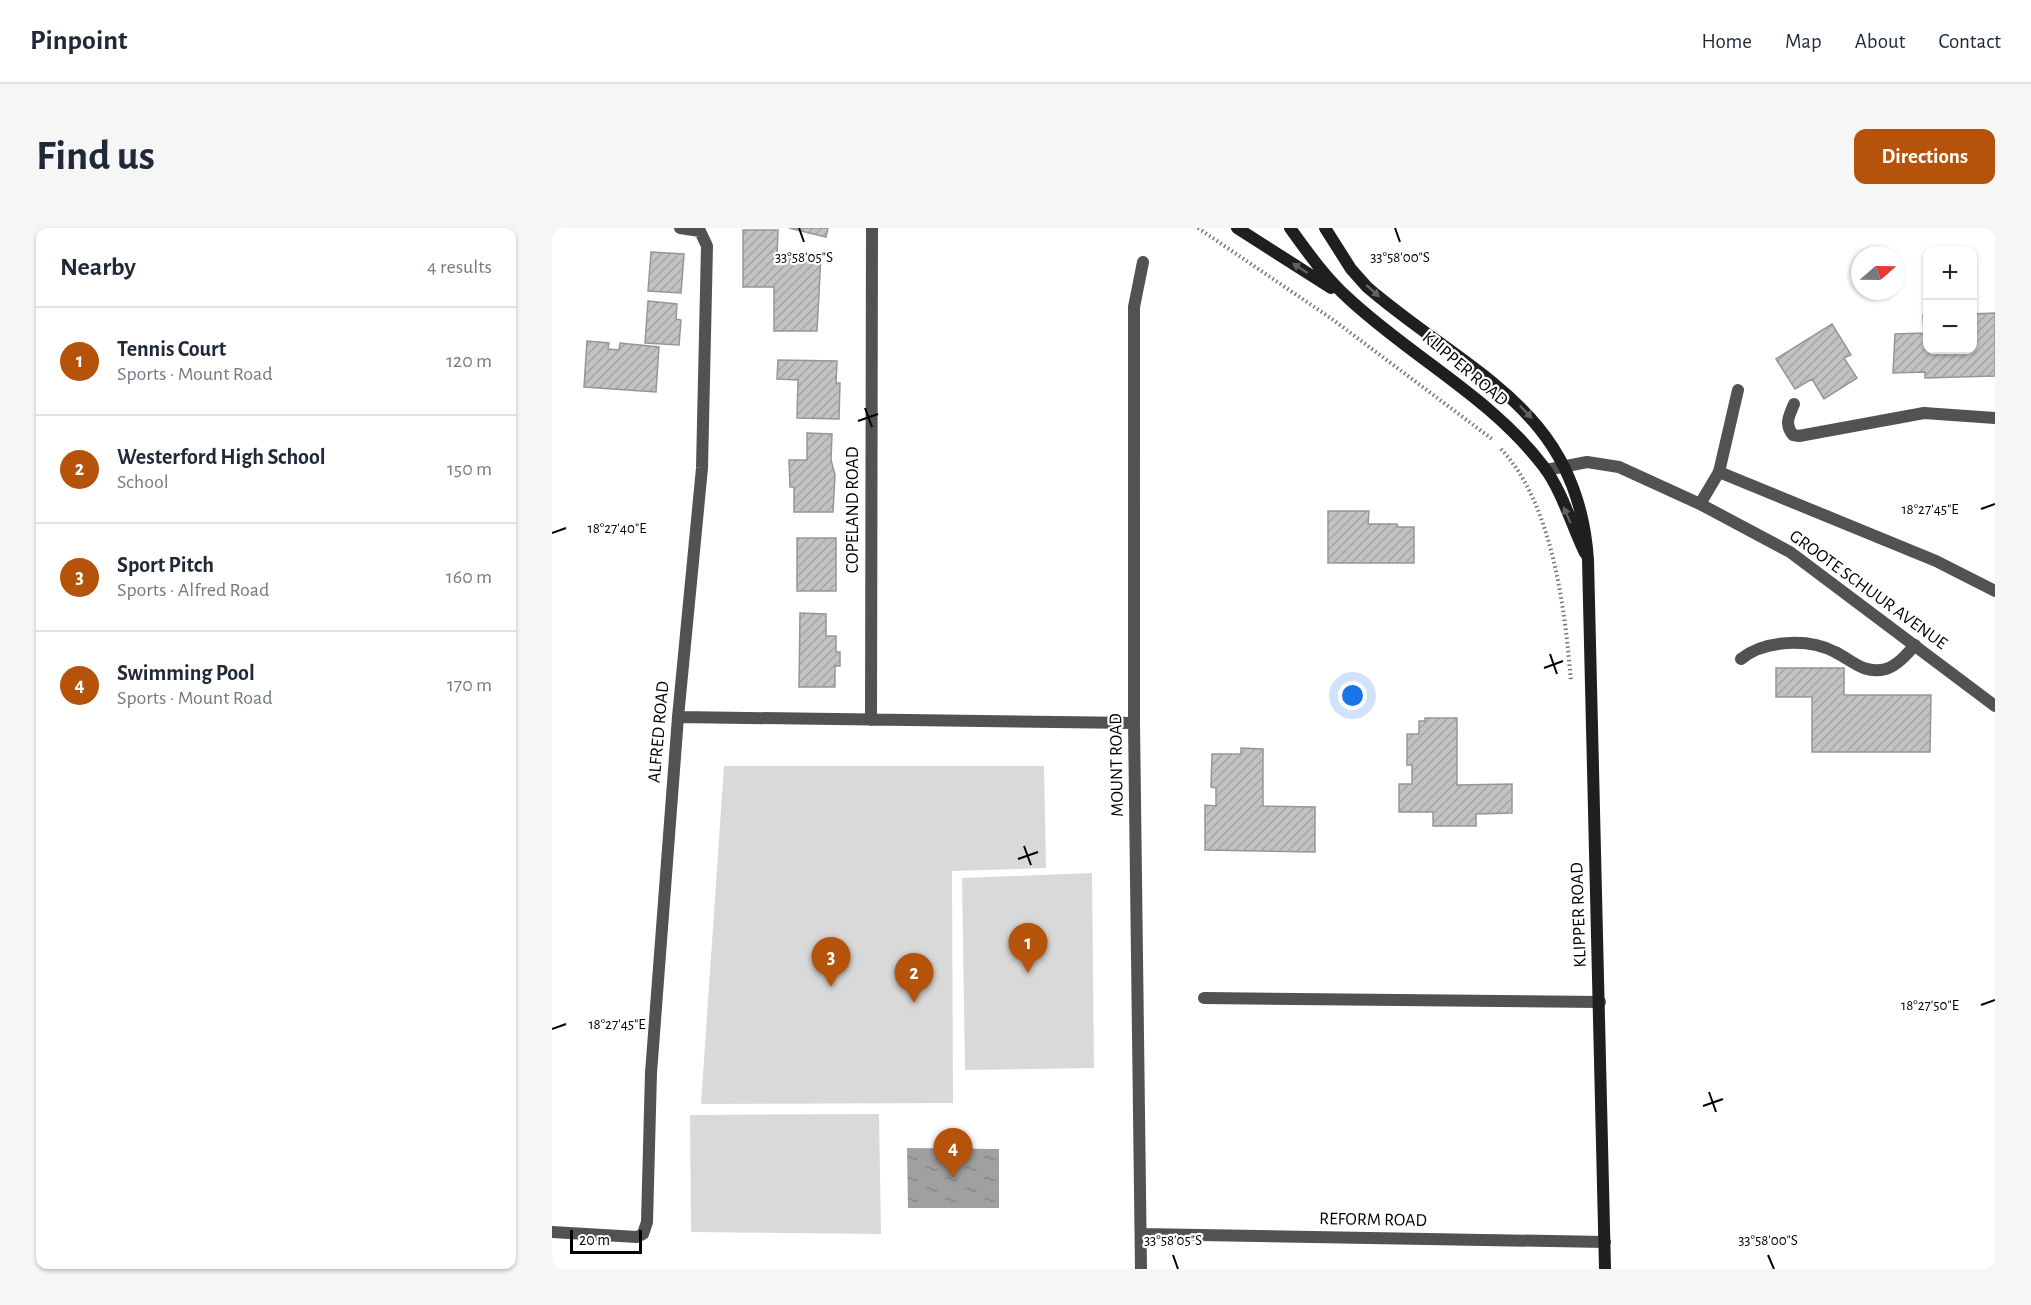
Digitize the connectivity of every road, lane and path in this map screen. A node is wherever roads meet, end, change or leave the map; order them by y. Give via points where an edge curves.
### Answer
1 (680, 228) edge
2 (872, 228) edge
3 (1198, 228) edge
4 (1237, 228) edge
5 (1290, 228) edge
6 (1325, 228) edge
7 (696, 229) edge
8 (1143, 262) dead end
9 (1350, 300) junction
10 (1738, 390) dead end
11 (1794, 404) dead end
12 (1995, 418) edge
13 (1565, 465) junction
14 (1546, 470) junction
15 (1719, 472) junction
16 (1700, 504) junction
17 (1588, 560) junction
18 (1995, 591) edge
19 (1915, 645) junction
20 (1741, 659) dead end
21 (1571, 686) dead end
22 (1995, 706) edge
23 (678, 717) junction
24 (871, 720) junction
25 (1134, 723) junction
26 (1204, 998) dead end
27 (1600, 1002) junction
28 (552, 1232) edge
29 (1141, 1234) junction
30 (1605, 1242) junction
31 (1141, 1269) edge
32 (1605, 1269) edge

1 - 7 street
2 - 24 street, COPELAND ROAD
3 - 21 path via 1332,319 1493,440 1510,458 1537,506 1544,531 1565,614
9 -> 4 main road
5 - 9 main road, KLIPPER ROAD via 1316,264
6 -> 13 main road, KLIPPER ROAD via 1367,287 1506,393 1536,424
7 - 23 street, ALFRED ROAD via 703,234 707,246 702,468
8 - 25 street, MOUNT ROAD via 1134,307
9 - 14 main road, KLIPPER ROAD via 1471,394
10 - 15 street
11 - 12 street via 1788,429 1799,436 1924,413
13 - 14 street, GROOTE SCHUUR AVENUE
13 - 16 street, GROOTE SCHUUR AVENUE via 1587,462 1618,467
13 - 17 main road, KLIPPER ROAD via 1583,513
17 -> 14 main road, KLIPPER ROAD
15 - 16 street
15 - 18 street via 1936,561
16 - 19 street, GROOTE SCHUUR AVENUE via 1790,552
17 - 27 main road, KLIPPER ROAD
19 - 20 street via 1897,663 1874,670 1857,666 1824,647 1807,644 1760,647
19 - 22 street, GROOTE SCHUUR AVENUE
23 - 24 street
23 - 28 street, ALFRED ROAD via 651,1073 647,1222 643,1234 637,1237
24 - 25 street
25 - 29 street, MOUNT ROAD
26 - 27 street
27 - 30 main road, KLIPPER ROAD
29 - 30 street, REFORM ROAD
29 - 31 street, MOUNT ROAD
30 - 32 main road, KLIPPER ROAD

